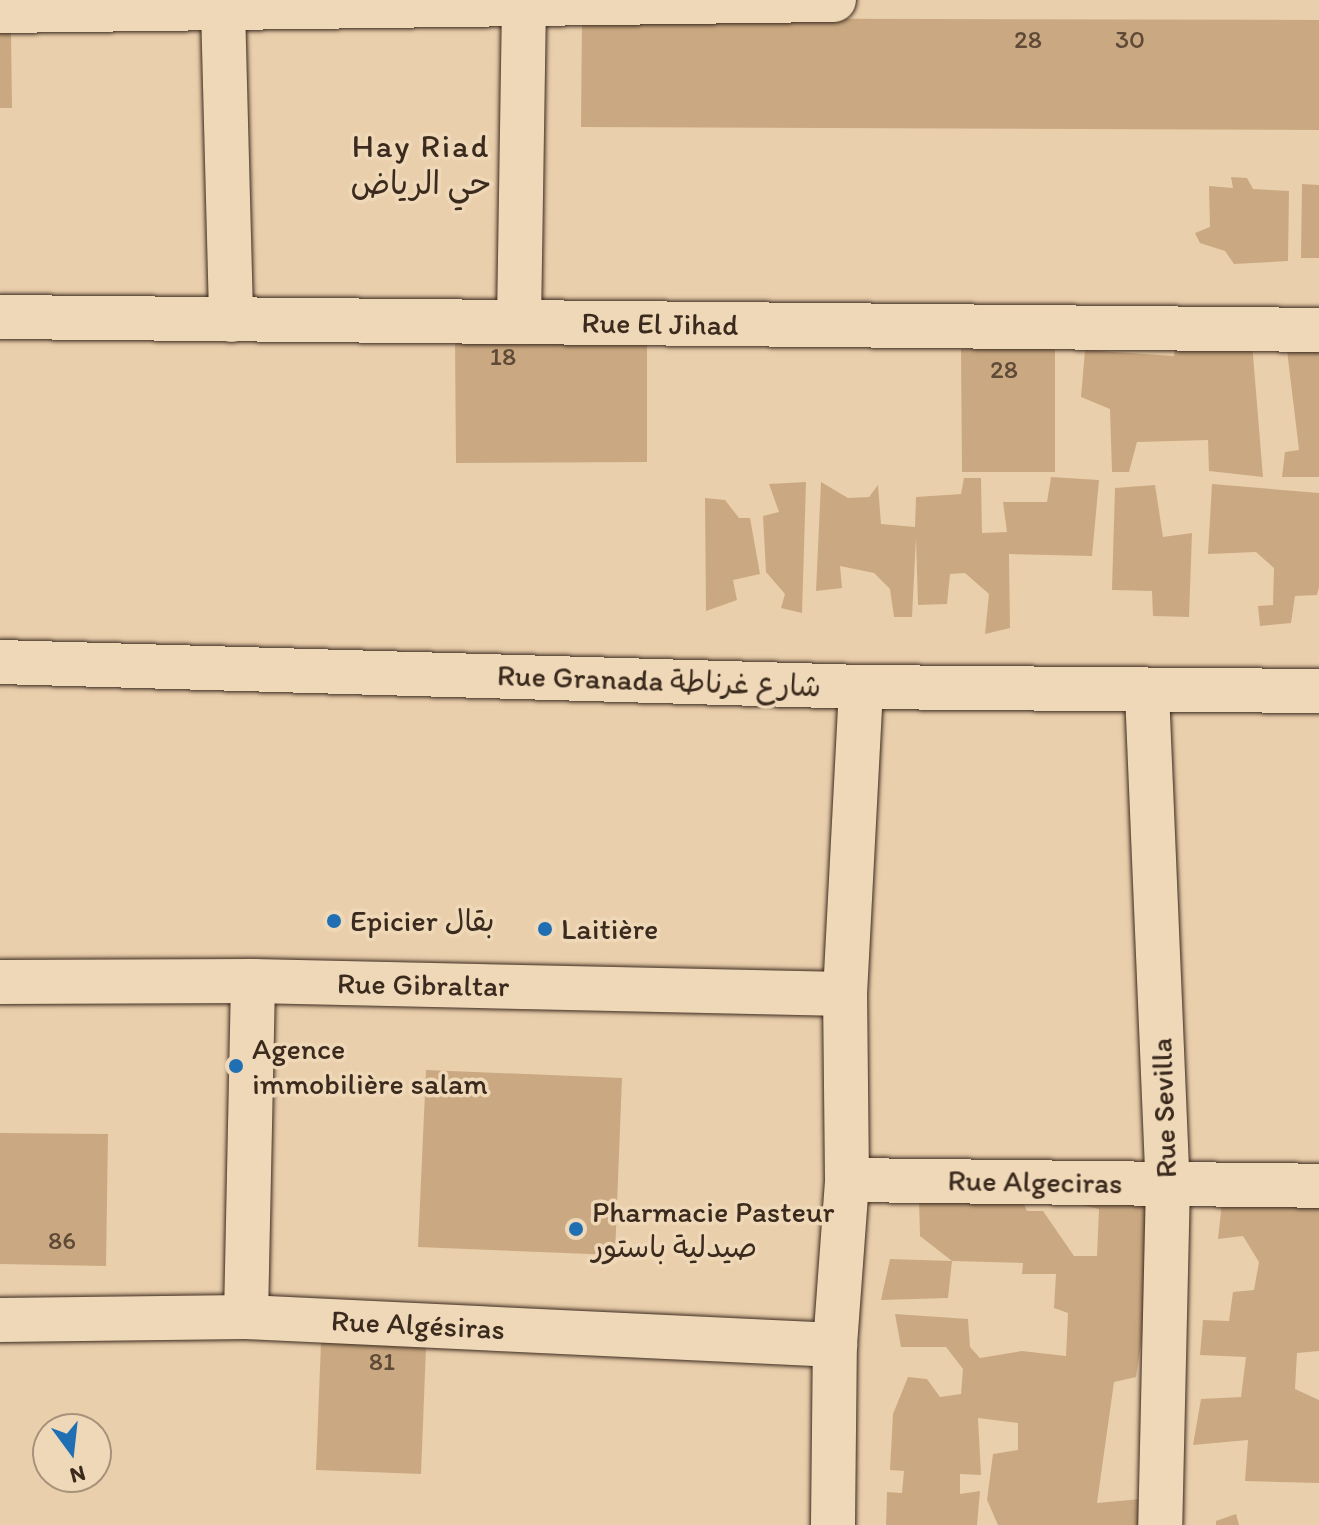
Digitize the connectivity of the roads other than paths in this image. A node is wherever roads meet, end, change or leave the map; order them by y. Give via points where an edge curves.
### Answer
1 (834, 0) edge
2 (524, 4) junction
3 (223, 8) junction
4 (0, 11) edge
5 (0, 317) edge
6 (231, 320) junction
7 (519, 322) junction
8 (1319, 330) edge
9 (0, 662) edge
10 (861, 687) junction
11 (1319, 691) edge
12 (1147, 692) junction
13 (253, 981) junction
14 (0, 982) edge
15 (845, 994) junction
16 (847, 1180) junction
17 (1168, 1183) junction
18 (1319, 1186) edge
19 (246, 1317) junction
20 (0, 1320) edge
21 (835, 1345) junction
22 (833, 1525) edge
23 (1160, 1525) edge

1 - 2 street
2 - 3 street
2 - 7 street
3 - 4 street
3 - 6 street
5 - 6 street, Rue El Jihad
6 - 7 street, Rue El Jihad
7 - 8 street, Rue El Jihad
9 - 10 street, Rue Granada شارع غرناطة
10 - 12 street, Rue Granada شارع غرناطة
10 - 15 street
11 - 12 street, Rue Granada شارع غرناطة
12 - 17 street, Rue Sevilla
13 - 14 street, Rue Gibraltar
13 - 15 street, Rue Gibraltar
13 - 19 street
15 - 16 street
16 - 17 street, Rue Algeciras
16 - 21 street
17 - 18 street, Rue Algeciras
17 - 23 street, Rue Sevilla
19 - 20 street, Rue Algésiras
19 - 21 street, Rue Algésiras
21 - 22 street

